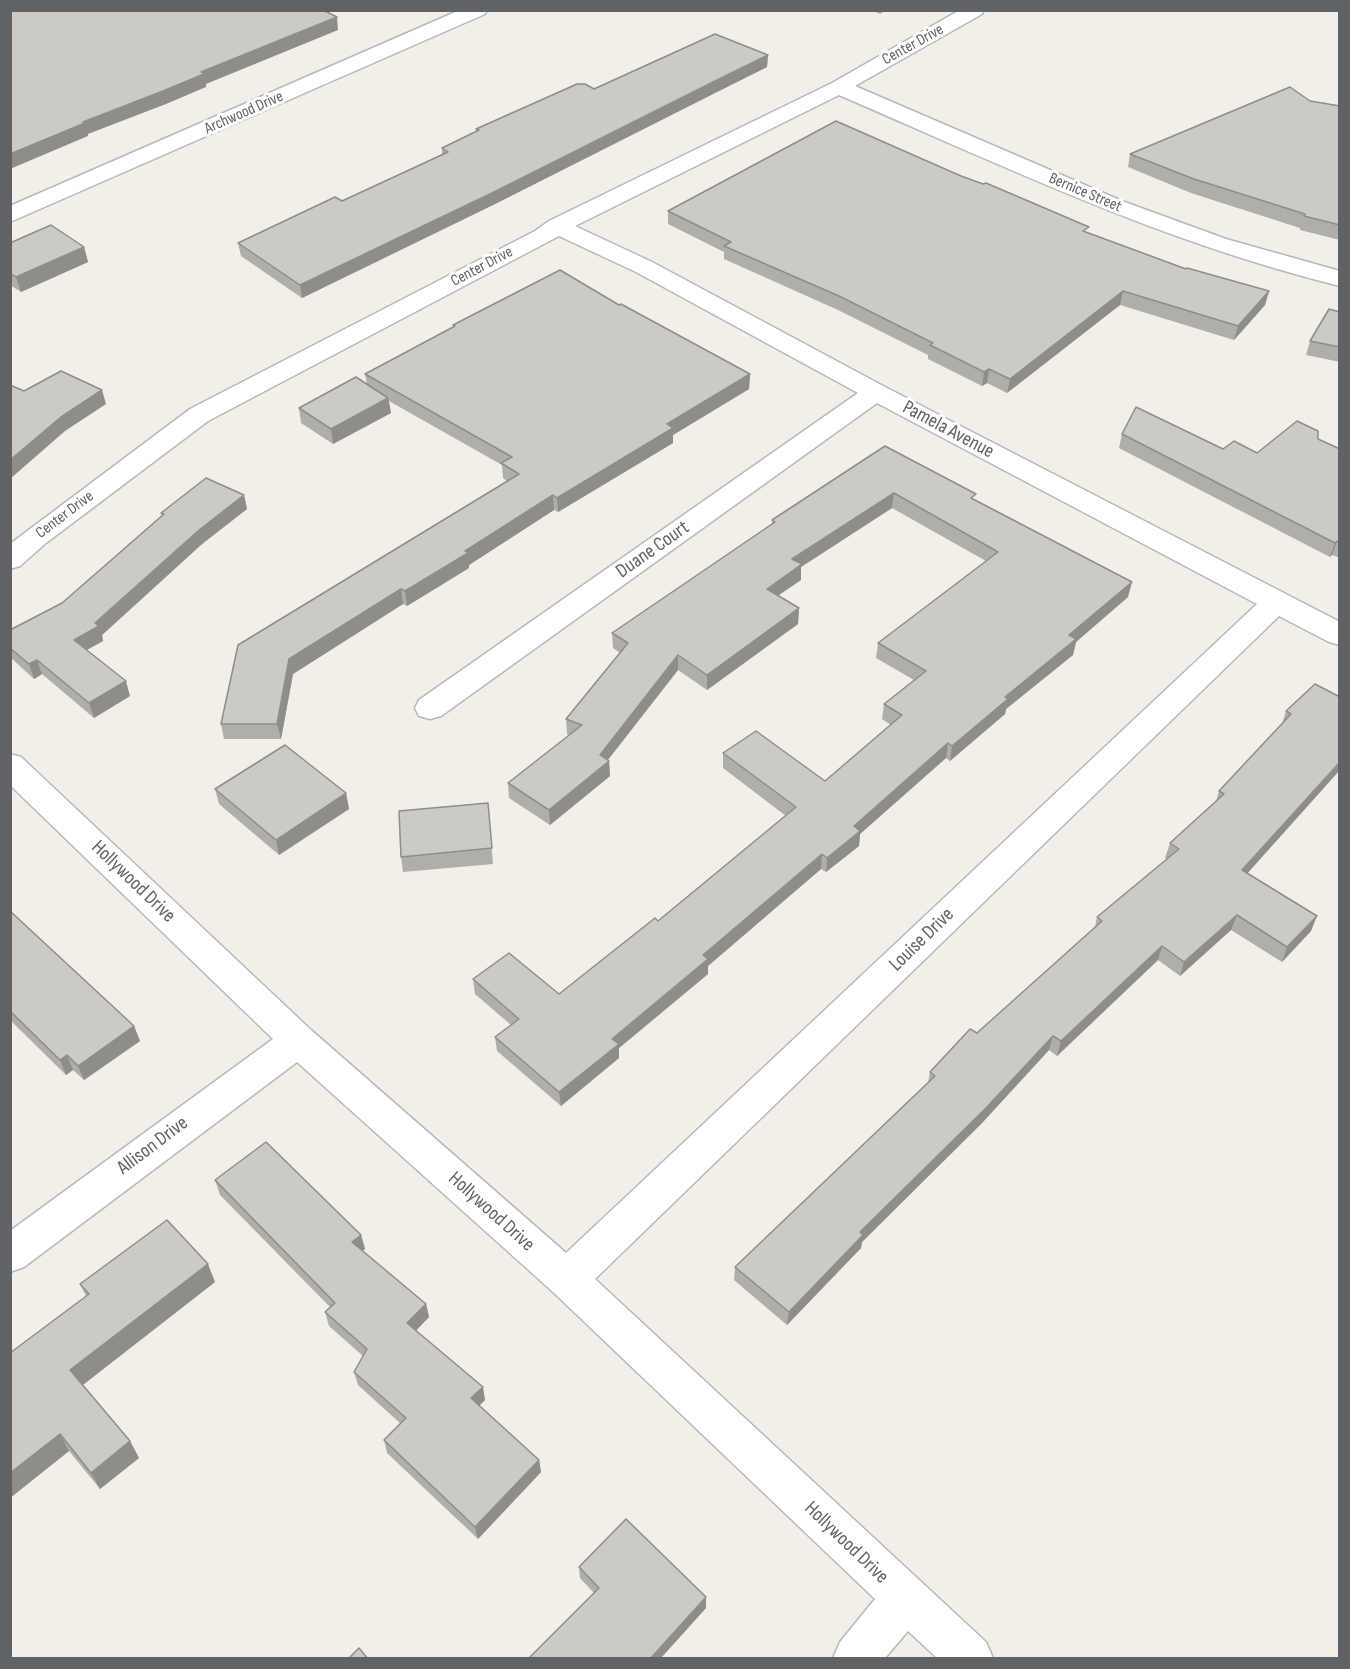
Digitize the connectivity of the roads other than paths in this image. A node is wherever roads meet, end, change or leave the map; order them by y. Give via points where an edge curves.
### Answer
1 (478, 10) edge
2 (975, 10) edge
3 (839, 87) junction
4 (10, 215) edge
5 (557, 226) junction
6 (1340, 279) edge
7 (876, 392) junction
8 (10, 560) edge
9 (1277, 601) junction
10 (1340, 635) edge
11 (430, 708) dead end
12 (10, 765) edge
13 (298, 1041) junction
14 (10, 1254) edge
15 (567, 1279) junction
16 (904, 1599) junction
17 (856, 1659) edge
18 (970, 1659) edge

1 - 4 street, Archwood Drive
2 - 3 street, Center Drive
3 - 5 street, Center Drive
3 - 6 street, Bernice Street via 1114,206 1218,244
5 - 7 street, Pamela Avenue via 644,267
5 - 8 street, Center Drive via 199,415
7 - 9 street, Pamela Avenue
7 - 11 street, Duane Court
9 - 10 street, Pamela Avenue
9 - 15 street, Louise Drive
12 - 13 street, Hollywood Drive
13 - 14 street, Allison Drive
13 - 15 street, Hollywood Drive
15 - 16 street, Hollywood Drive
16 - 17 street
16 - 18 street, Hollywood Drive

